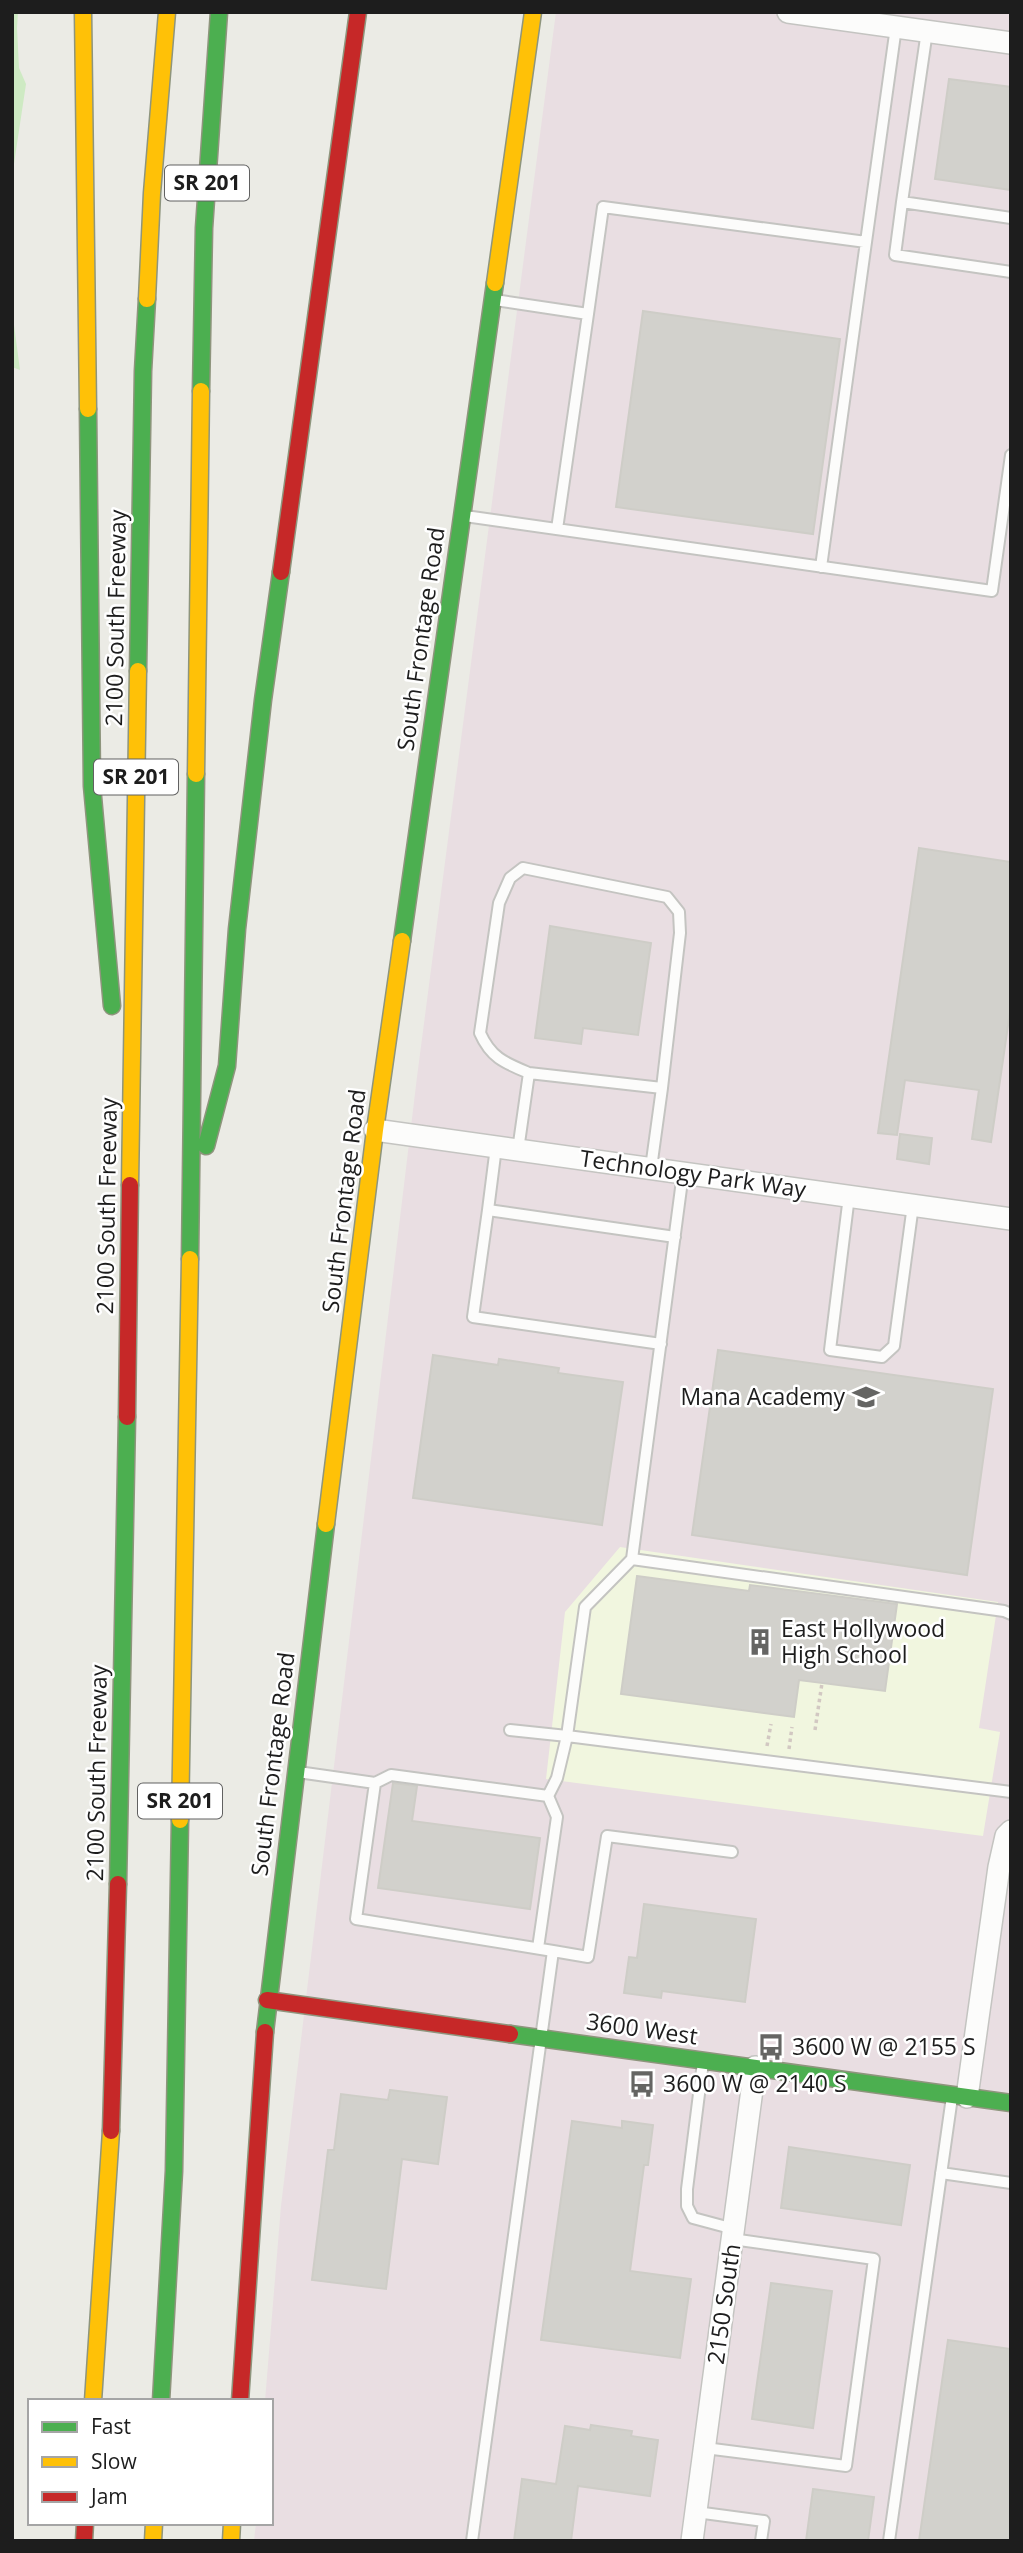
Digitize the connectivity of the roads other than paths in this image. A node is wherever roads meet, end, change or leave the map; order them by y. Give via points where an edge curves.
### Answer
1 (83, 12) edge
2 (167, 12) edge
3 (219, 12) edge
4 (358, 12) edge
5 (533, 12) edge
6 (788, 12) edge
7 (896, 27) junction
8 (927, 31) junction
9 (1011, 43) edge
10 (902, 202) junction
11 (1011, 218) edge
12 (866, 242) junction
13 (1011, 272) edge
14 (492, 300) junction
15 (588, 314) junction
16 (1011, 454) edge
17 (462, 515) junction
18 (557, 529) junction
19 (821, 567) junction
20 (114, 1028) dead end
21 (116, 1054) dead end
22 (529, 1073) junction
23 (662, 1088) junction
24 (375, 1130) junction
25 (496, 1147) junction
26 (518, 1150) junction
27 (651, 1168) junction
28 (683, 1173) junction
29 (849, 1196) junction
30 (191, 1202) junction
31 (913, 1205) junction
32 (488, 1210) junction
33 (1011, 1219) edge
34 (675, 1237) junction
35 (661, 1344) junction
36 (125, 1543) junction
37 (632, 1559) junction
38 (1007, 1612) edge
39 (510, 1730) dead end
40 (567, 1736) junction
41 (295, 1772) junction
42 (375, 1783) junction
43 (1011, 1792) edge
44 (548, 1796) junction
45 (1011, 1831) edge
46 (732, 1852) dead end
47 (538, 1948) junction
48 (553, 1951) junction
49 (267, 2000) junction
50 (541, 2038) junction
51 (704, 2060) junction
52 (755, 2067) junction
53 (960, 2096) junction
54 (1011, 2103) edge
55 (942, 2173) junction
56 (1011, 2183) edge
57 (733, 2234) junction
58 (93, 2399) edge
59 (161, 2399) edge
60 (240, 2399) edge
61 (705, 2448) junction
62 (696, 2512) junction
63 (472, 2541) edge
64 (692, 2541) edge
65 (761, 2541) edge
66 (889, 2541) edge

1 - 20 main road via 92,786
2 - 36 main road, 2100 South Freeway / SR 201 via 143,371
3 - 30 main road, SR 201 via 204,228 201,354
4 - 30 main road via 263,700 227,1066
5 - 14 main road, South Frontage Road
6 - 7 street
7 - 8 street
7 - 12 lane
8 - 9 street
8 - 10 lane
10 - 11 lane
10 - 13 lane via 895,255
12 - 15 lane via 603,207
12 - 19 lane
14 - 15 lane
14 - 17 main road, South Frontage Road
15 - 18 lane
16 - 19 lane via 992,591
17 - 18 lane
17 - 24 main road, South Frontage Road
18 - 19 lane
21 - 36 main road
22 - 23 lane
22 - 23 lane via 487,1049 480,1033 499,903 510,878 523,869 667,897 679,912
22 - 26 lane
23 - 27 lane
24 - 25 street, Technology Park Way
24 - 41 main road, South Frontage Road
25 - 26 street, Technology Park Way
25 - 32 lane
26 - 27 street, Technology Park Way
27 - 28 street, Technology Park Way
28 - 29 street, Technology Park Way
28 - 34 lane
29 - 31 street, Technology Park Way
29 - 31 lane via 830,1350 882,1357 894,1346
30 - 59 main road, SR 201 via 174,2171
31 - 33 street, Technology Park Way
32 - 34 lane
32 - 35 lane via 473,1317
34 - 35 lane
35 - 37 lane
36 - 58 main road, 2100 South Freeway / SR 201 via 113,2096
37 - 38 lane
37 - 40 lane via 585,1607
39 - 40 lane
40 - 43 lane
40 - 44 lane
41 - 42 lane
41 - 49 main road, South Frontage Road
42 - 44 lane via 391,1775
42 - 47 lane via 356,1919
44 - 47 lane via 557,1816
45 - 53 street via 999,1867
46 - 48 lane via 607,1836 588,1957
47 - 48 lane
48 - 50 lane
49 - 50 main road, 3600 West
49 - 60 main road, South Frontage Road
50 - 51 main road, 3600 West
50 - 63 lane
51 - 52 main road, 3600 West
51 - 57 lane via 687,2206 693,2218
52 - 53 main road, 3600 West
52 - 57 street, 2150 South
53 - 54 main road, 3600 West
53 - 55 lane
55 - 56 lane
55 - 66 lane
57 - 61 street, 2150 South
57 - 61 lane via 874,2259 846,2466
61 - 62 street, 2150 South
62 - 64 street, 2150 South
62 - 65 lane via 764,2521

